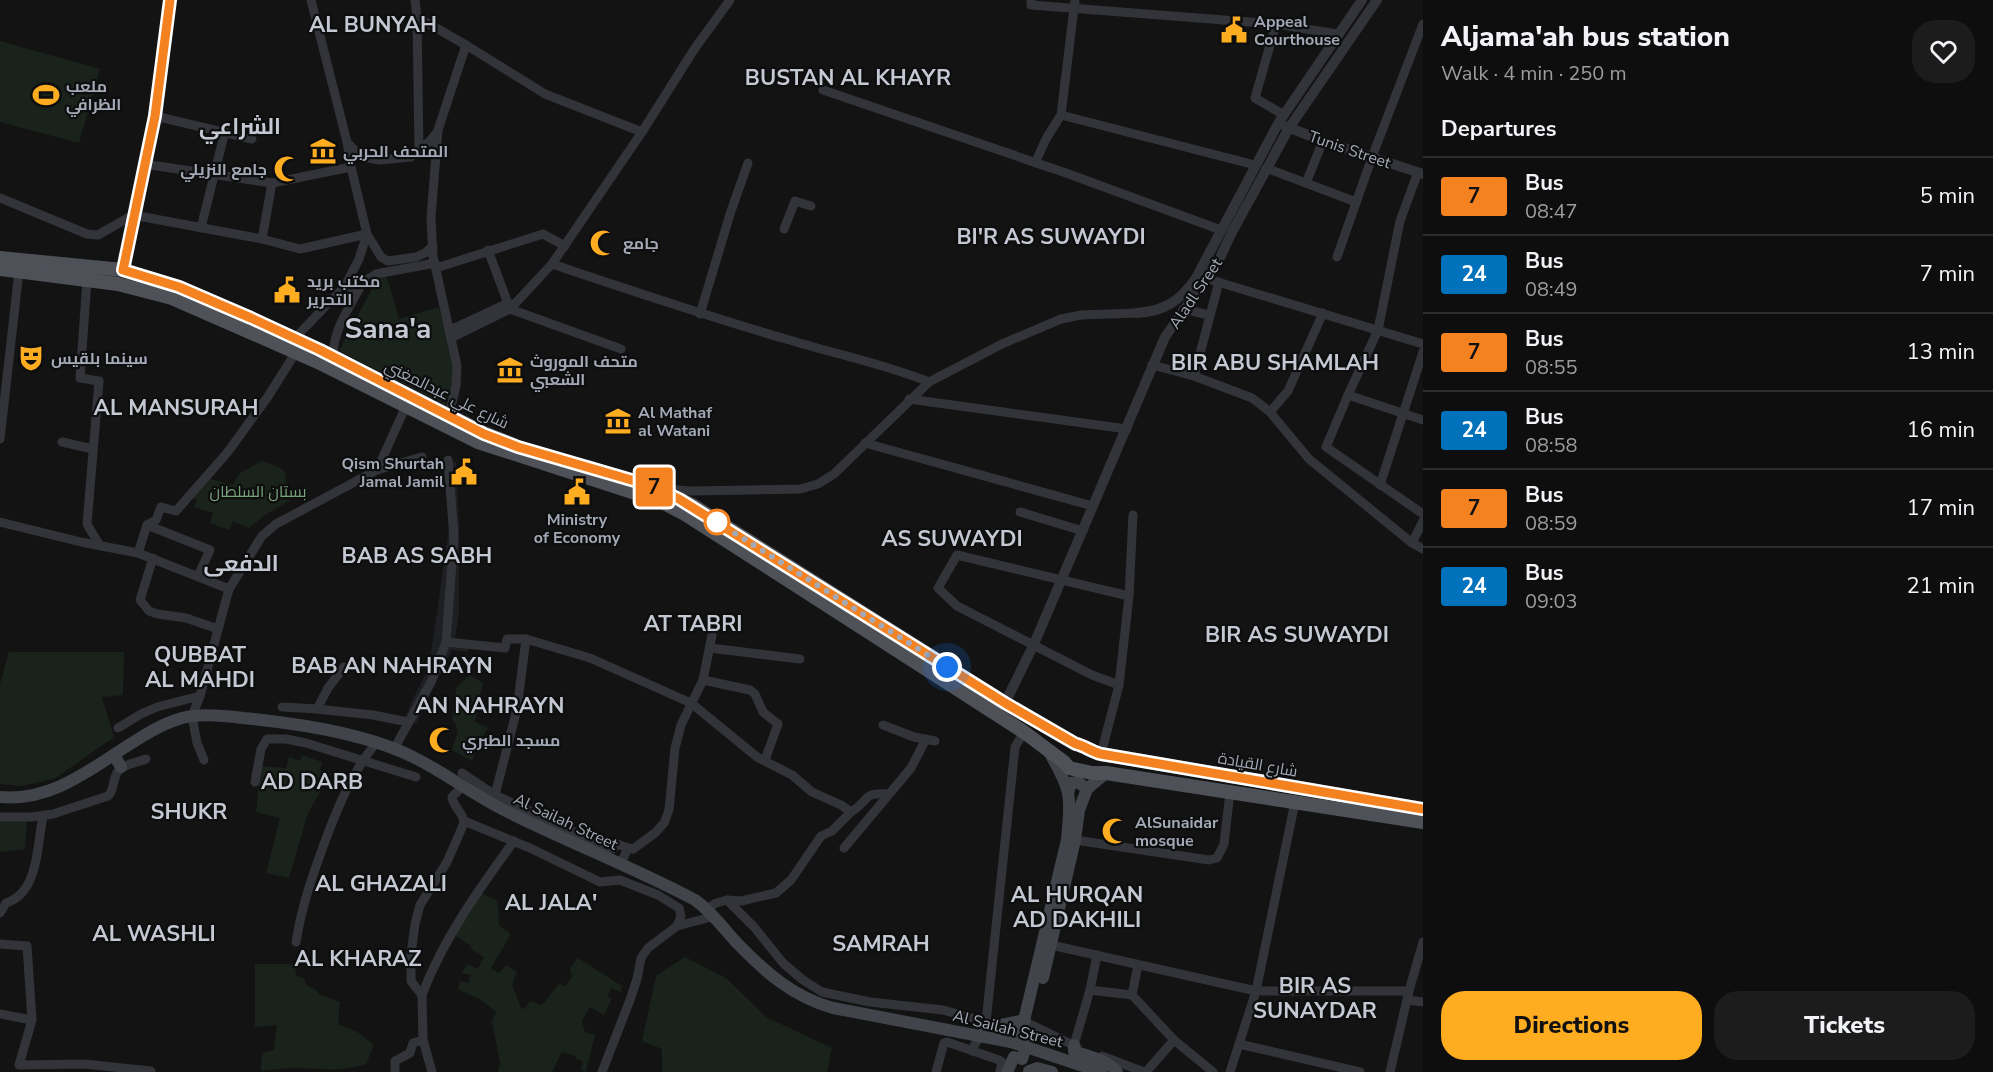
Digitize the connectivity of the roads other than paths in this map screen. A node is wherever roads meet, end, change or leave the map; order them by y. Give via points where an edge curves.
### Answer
1 (170, 0) edge
2 (311, 0) edge
3 (415, 0) edge
4 (730, 0) edge
5 (1031, 0) edge
6 (1362, 0) edge
7 (1377, 0) edge
8 (1075, 4) edge
9 (417, 17) junction
10 (1276, 24) junction
11 (1423, 24) edge
12 (1337, 34) junction
13 (466, 45) junction
14 (823, 90) dead end
15 (1061, 114) junction
16 (155, 116) junction
17 (1284, 122) junction
18 (438, 130) junction
19 (225, 131) junction
20 (642, 132) junction
21 (252, 139) dead end
22 (1323, 141) junction
23 (347, 142) junction
24 (419, 152) junction
25 (1372, 157) junction
26 (748, 163) dead end
27 (1035, 163) junction
28 (144, 164) junction
29 (1255, 165) junction
30 (351, 167) junction
31 (1266, 168) junction
32 (1421, 173) edge
33 (214, 175) junction
34 (272, 183) junction
35 (1306, 183) junction
36 (0, 198) edge
37 (1356, 202) junction
38 (811, 206) dead end
39 (133, 215) junction
40 (201, 228) junction
41 (784, 229) dead end
42 (1221, 230) junction
43 (367, 234) junction
44 (261, 239) junction
45 (433, 246) junction
46 (565, 246) junction
47 (488, 250) junction
48 (1337, 257) dead end
49 (0, 258) edge
50 (552, 264) junction
51 (435, 265) junction
52 (0, 269) edge
53 (123, 270) junction
54 (19, 271) junction
55 (87, 280) junction
56 (364, 280) junction
57 (1213, 280) junction
58 (329, 303) junction
59 (509, 306) junction
60 (1183, 309) junction
61 (1137, 313) joint
62 (1323, 313) junction
63 (700, 314) junction
64 (1209, 315) junction
65 (1378, 330) junction
66 (451, 334) junction
67 (1423, 344) edge
68 (296, 345) junction
69 (621, 349) dead end
70 (1423, 352) edge
71 (333, 356) junction
72 (1152, 365) junction
73 (1194, 376) junction
74 (929, 382) junction
75 (1348, 395) junction
76 (909, 399) junction
77 (406, 406) junction
78 (1270, 412) junction
79 (1403, 414) junction
80 (449, 416) junction
81 (1423, 420) edge
82 (1127, 429) junction
83 (0, 439) edge
84 (62, 442) dead end
85 (865, 443) junction
86 (1326, 447) junction
87 (93, 449) junction
88 (422, 457) dead end
89 (1309, 459) junction
90 (448, 460) dead end
91 (377, 470) junction
92 (1380, 485) junction
93 (657, 489) junction
94 (1093, 506) junction
95 (688, 509) junction
96 (1020, 512) dead end
97 (1423, 514) edge
98 (1133, 515) dead end
99 (1423, 521) edge
100 (0, 522) edge
101 (147, 525) junction
102 (1083, 531) junction
103 (1412, 543) junction
104 (100, 546) junction
105 (1423, 549) edge
106 (138, 554) junction
107 (153, 558) junction
108 (198, 576) junction
109 (1060, 581) junction
110 (229, 590) junction
111 (1129, 596) junction
112 (218, 629) junction
113 (712, 635) dead end
114 (526, 639) junction
115 (446, 642) junction
116 (1034, 644) junction
117 (710, 648) junction
118 (800, 659) dead end
119 (344, 667) dead end
120 (704, 680) junction
121 (1119, 685) junction
122 (200, 696) junction
123 (691, 703) junction
124 (1005, 703) junction
125 (282, 707) dead end
126 (317, 709) junction
127 (192, 716) junction
128 (408, 722) junction
129 (883, 724) dead end
130 (118, 728) dead end
131 (1024, 732) junction
132 (376, 743) junction
133 (394, 749) junction
134 (1047, 749) junction
135 (1088, 750) junction
136 (114, 755) junction
137 (146, 759) dead end
138 (204, 760) dead end
139 (765, 760) junction
140 (361, 761) junction
141 (1065, 762) junction
142 (121, 767) junction
143 (1077, 770) junction
144 (462, 773) dead end
145 (1106, 773) junction
146 (416, 777) dead end
147 (255, 782) dead end
148 (463, 786) junction
149 (1087, 789) junction
150 (1230, 792) junction
151 (1068, 793) junction
152 (888, 794) junction
153 (495, 795) junction
154 (0, 797) edge
155 (1295, 802) junction
156 (1423, 809) edge
157 (851, 812) junction
158 (43, 816) junction
159 (0, 817) edge
160 (465, 821) junction
161 (1423, 822) edge
162 (1075, 840) junction
163 (514, 841) junction
164 (628, 848) junction
165 (844, 848) dead end
166 (620, 865) junction
167 (726, 900) junction
168 (711, 912) junction
169 (0, 913) edge
170 (676, 926) junction
171 (296, 942) dead end
172 (1423, 942) edge
173 (0, 944) edge
174 (1051, 945) junction
175 (1097, 955) junction
176 (1138, 966) junction
177 (1090, 990) junction
178 (1256, 991) junction
179 (422, 995) junction
180 (1132, 995) junction
181 (1408, 996) junction
182 (1423, 1002) edge
183 (0, 1014) edge
184 (32, 1020) junction
185 (986, 1022) junction
186 (1027, 1028) junction
187 (981, 1036) junction
188 (423, 1040) junction
189 (1174, 1040) junction
190 (1239, 1044) junction
191 (1074, 1045) junction
192 (972, 1051) junction
193 (1018, 1058) junction
194 (84, 1068) edge
195 (152, 1071) edge
196 (1092, 1071) edge
197 (395, 1072) edge
198 (432, 1072) edge
199 (602, 1072) edge
200 (936, 1072) edge
201 (1000, 1072) edge
202 (1007, 1072) edge
203 (1027, 1072) edge
204 (1052, 1072) edge
205 (1117, 1072) edge
206 (1145, 1072) edge
207 (1213, 1072) edge
208 (1230, 1072) edge
209 (1360, 1072) edge
210 (1390, 1072) edge

1 - 16 street
2 - 23 street
3 - 9 street
4 - 20 street via 694,48
5 - 8 street via 1031,5
6 - 12 street, Aladl Sreet
7 - 17 street, Aladl Sreet
8 - 10 street
8 - 15 street
9 - 13 street
9 - 24 street
10 - 12 street
10 - 17 street via 1255,98
11 - 25 street
12 - 17 street, Aladl Sreet
13 - 18 street
13 - 20 street via 545,94
14 - 27 street
15 - 27 street
15 - 29 street
16 - 19 street
16 - 28 street
17 - 22 street, Tunis Street
17 - 29 street, Aladl Sreet
17 - 31 street, Aladl Sreet
18 - 24 street
18 - 45 street via 431,217
19 - 21 street
19 - 33 street
20 - 46 street
22 - 25 street, Tunis Street
22 - 35 street
23 - 24 street via 361,157 381,160 411,157
23 - 30 street
25 - 32 street, Tunis Street
25 - 37 street
26 - 63 street
27 - 42 street
28 - 33 street
28 - 39 street
29 - 42 street, Aladl Sreet
30 - 34 street
30 - 43 street
31 - 35 street
31 - 57 street, Aladl Sreet
32 - 65 street via 1401,221
33 - 34 street
33 - 40 street
34 - 44 street
35 - 37 street
36 - 39 street via 87,234 98,235
37 - 48 street
38 - 41 street via 795,201
39 - 40 street
39 - 53 street
40 - 44 street
42 - 61 street, Aladl Sreet via 1186,291 1166,307
43 - 44 street via 300,249
43 - 45 street via 381,257 388,261 416,257
43 - 58 street via 355,269
45 - 51 street
46 - 47 street via 543,234
46 - 50 street
47 - 51 street
47 - 59 street
49 - 53 main road, شارع علي عبدالمغني
50 - 59 street
50 - 63 street
51 - 56 street via 383,272
51 - 66 street
52 - 54 main road, شارع علي عبدالمغني
53 - 68 main road, شارع علي عبدالمغني via 179,287
54 - 55 main road, شارع علي عبدالمغني
54 - 83 street
55 - 68 main road, شارع علي عبدالمغني via 172,298
55 - 87 street via 80,378 99,381
56 - 58 street
56 - 71 street via 337,332
57 - 60 street, Aladl Sreet
57 - 62 street
57 - 64 street
58 - 68 street via 303,328
59 - 66 street
59 - 69 street
60 - 64 street
60 - 72 street, Aladl Sreet
61 - 74 street via 1061,319
62 - 65 street
62 - 78 street via 1288,391
63 - 74 street via 898,369
64 - 73 street
65 - 67 street
65 - 75 street
66 - 80 street via 457,366
68 - 71 main road, شارع علي عبدالمغني
68 - 77 main road, شارع علي عبدالمغني via 318,362
68 - 101 street via 267,398 227,453 176,511 161,507 156,520
70 - 79 street
71 - 80 main road, شارع علي عبدالمغني
72 - 73 street
72 - 82 street, Aladl Sreet
73 - 78 street via 1238,391
74 - 76 street
75 - 79 street
75 - 86 street
76 - 82 street
76 - 85 street
77 - 91 street
77 - 95 main road, شارع علي عبدالمغني via 478,442
78 - 89 street
79 - 81 street
79 - 92 street
80 - 93 main road, شارع علي عبدالمغني via 518,447
82 - 94 street, Aladl Sreet
84 - 87 street
85 - 93 street via 829,478 807,488
85 - 94 street
86 - 89 street
86 - 92 street
87 - 104 street via 87,524
88 - 91 street
89 - 103 street
90 - 115 street via 454,537
91 - 110 street via 276,524 262,537
92 - 97 street
93 - 95 main road, شارع علي عبدالمغني
94 - 102 street, Aladl Sreet
95 - 124 main road, شارع علي عبدالمغني
95 - 131 main road, شارع علي عبدالمغني
96 - 102 street
98 - 111 street
99 - 103 street
100 - 104 street
101 - 106 street
101 - 108 street via 210,550
102 - 109 street, Aladl Sreet
103 - 105 street
104 - 106 street
106 - 107 street
107 - 108 street
107 - 112 street via 140,600 149,611
108 - 110 street
109 - 111 street
109 - 116 street, Aladl Sreet
109 - 116 street via 957,555 938,588 957,606
110 - 112 street
111 - 121 street
112 - 122 street
113 - 117 street
114 - 115 street via 507,639 505,648
114 - 123 street via 591,658
114 - 153 street via 517,709
115 - 128 street via 431,682
116 - 121 street
116 - 124 street, Aladl Sreet
117 - 118 street
117 - 120 street
119 - 126 street
120 - 123 street
120 - 139 street via 750,690 763,712 778,723
121 - 135 street
122 - 127 street
122 - 130 street via 157,707
123 - 139 street
123 - 164 street via 675,748 669,810 664,822 633,849
124 - 135 main road, شارع علي عبدالمغني
125 - 126 street
126 - 128 street
127 - 132 main road, Al Sailah Street via 284,722
127 - 136 main road, Al Sailah Street via 149,732
127 - 138 street
128 - 133 street
129 - 152 street via 930,740
131 - 134 main road, شارع علي عبدالمغني
131 - 185 street via 1015,747
132 - 133 main road, Al Sailah Street
132 - 140 street
133 - 148 main road, Al Sailah Street
134 - 141 main road, شارع علي عبدالمغني
134 - 151 main road
135 - 141 main road via 1066,750
135 - 143 main road via 1088,764
135 - 156 main road, شارع القيادة
136 - 142 main road
136 - 154 main road, Al Sailah Street via 46,793
137 - 142 street
139 - 157 street via 812,792
140 - 146 street
140 - 147 street via 296,741 267,739 261,749
140 - 171 street via 348,783 308,888
141 - 143 main road
142 - 158 street via 110,794
143 - 145 main road, شارع القيادة
144 - 153 street
145 - 149 main road
145 - 150 main road, شارع القيادة
148 - 160 street via 452,797
148 - 166 main road, Al Sailah Street via 511,814
149 - 151 main road via 1078,782 1071,783
149 - 162 main road
150 - 155 main road, شارع القيادة
150 - 162 street via 1224,844 1217,858
151 - 186 main road via 1067,840
152 - 157 street via 868,795
152 - 165 street
153 - 164 street via 606,848 613,849 617,844
155 - 161 main road, شارع القيادة
155 - 178 street
157 - 167 street via 821,836 791,880 776,893 741,901
158 - 159 street
158 - 169 street via 31,878 16,900 6,903
160 - 163 street
160 - 179 street via 447,862 420,905 415,924 411,981
162 - 174 main road
163 - 170 street via 600,882 620,880 658,895 679,908 681,916
163 - 179 street via 480,887 430,973
164 - 166 street
166 - 168 main road, Al Sailah Street via 682,893
167 - 168 street via 716,903
167 - 185 street via 783,963 822,992 943,1010
168 - 170 street
168 - 187 main road, Al Sailah Street via 770,975 806,999 833,1008
170 - 199 street via 640,958 630,1000
172 - 181 street
173 - 184 street via 27,946
174 - 175 street
174 - 186 main road
175 - 176 street
175 - 177 street
176 - 178 street
176 - 180 street
177 - 180 street
177 - 191 street
178 - 181 street
178 - 190 street
179 - 188 street
180 - 189 street
181 - 182 street
181 - 210 street
183 - 184 street
184 - 194 street via 19,1065
185 - 187 street
186 - 187 main road via 991,1027
186 - 191 street
186 - 193 main road, bridge
187 - 192 street
187 - 196 main road, Al Sailah Street via 1029,1047
188 - 197 street via 413,1043 410,1053 395,1061
188 - 198 street
189 - 206 street
189 - 207 street
190 - 208 street
190 - 209 street
191 - 205 main road via 1074,1051
191 - 206 street
192 - 200 street via 945,1042
192 - 201 street via 1002,1062
193 - 202 main road
193 - 203 main road
194 - 195 street
203 - 204 main road via 1037,1068

